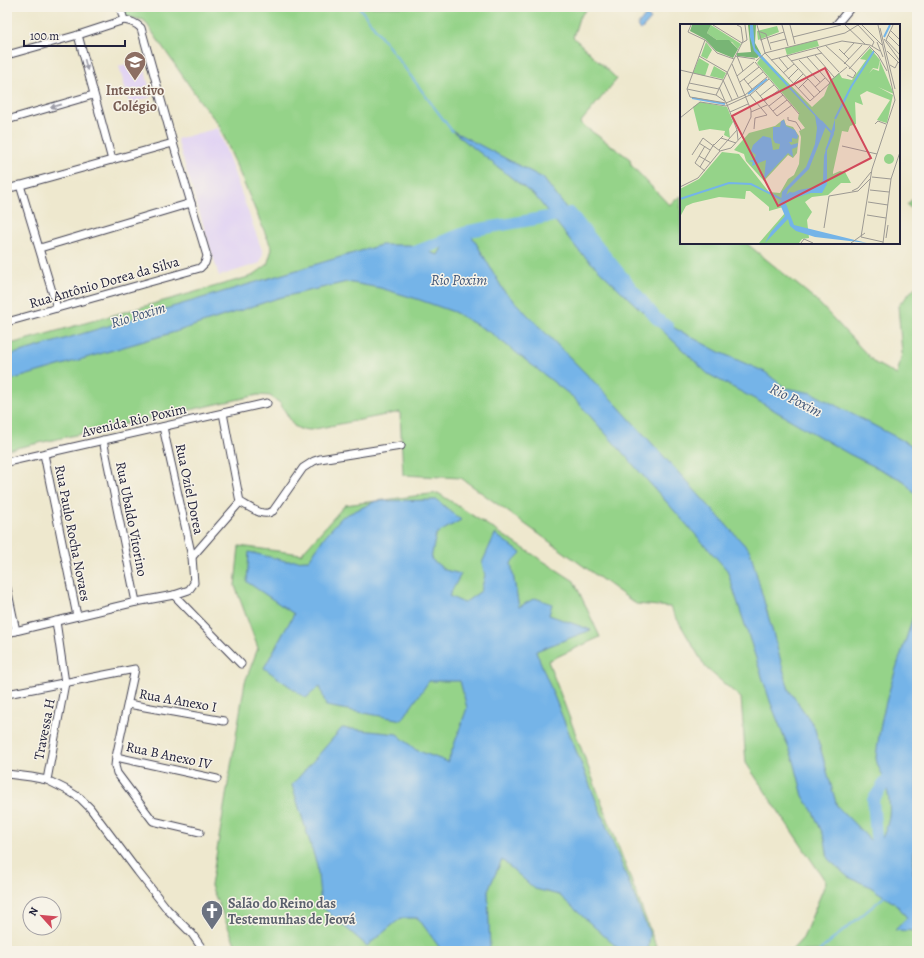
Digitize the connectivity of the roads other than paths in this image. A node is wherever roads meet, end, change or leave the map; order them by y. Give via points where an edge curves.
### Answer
1 (120, 7) edge
2 (851, 7) edge
3 (124, 20) junction
4 (837, 24) edge
5 (78, 35) junction
6 (7, 55) edge
7 (94, 95) junction
8 (7, 120) edge
9 (173, 143) junction
10 (112, 160) junction
11 (20, 185) junction
12 (7, 188) edge
13 (191, 203) junction
14 (40, 248) junction
15 (57, 308) junction
16 (7, 322) edge
17 (267, 403) dead end
18 (223, 413) junction
19 (163, 427) junction
20 (103, 440) junction
21 (401, 446) dead end
22 (44, 454) junction
23 (7, 462) edge
24 (240, 502) junction
25 (192, 557) junction
26 (7, 588) edge
27 (174, 595) junction
28 (136, 602) junction
29 (77, 616) junction
30 (56, 621) junction
31 (16, 631) junction
32 (7, 633) edge
33 (241, 664) dead end
34 (66, 683) junction
35 (7, 694) edge
36 (128, 704) junction
37 (224, 721) dead end
38 (116, 757) junction
39 (7, 774) edge
40 (217, 779) dead end
41 (47, 780) junction
42 (200, 832) dead end
43 (204, 951) edge

1 - 3 street
2 - 4 street
3 - 5 street
3 - 9 street via 141,28
5 - 6 street
5 -> 7 street
7 -> 8 street
7 - 10 street
9 - 10 street
9 - 13 street
10 - 11 street
11 - 12 street
11 - 14 street
13 - 14 street
13 - 15 street, Rua Antônio Dorea da Silva via 207,256 200,268
14 - 15 street
15 - 16 street, Rua Antônio Dorea da Silva
17 - 18 street, Avenida Rio Poxim
18 - 19 street, Avenida Rio Poxim
18 - 24 street
19 - 20 street, Avenida Rio Poxim
19 - 25 street, Rua Oziel Dorea
20 - 22 street, Avenida Rio Poxim
20 - 28 street, Rua Ubaldo Vitorino
21 - 24 street via 314,461 303,468 273,512 264,514
22 - 23 street, Avenida Rio Poxim
22 - 29 street, Rua Paulo Rocha Novaes
24 - 25 street
25 - 27 street, Rua Oziel Dorea via 194,583 186,592
26 - 31 street
27 - 28 street
27 - 33 street
28 - 29 street
29 - 30 street
30 - 31 street
30 - 34 street
31 - 32 street
34 - 35 street
34 - 36 street via 135,669
34 - 41 street, Travessa H
36 - 37 street, Rua A Anexo I
36 - 38 street
38 - 40 street, Rua B Anexo IV
38 - 42 street via 121,780 154,821
39 - 41 street
41 - 43 street via 80,798 90,808 168,910 192,934

